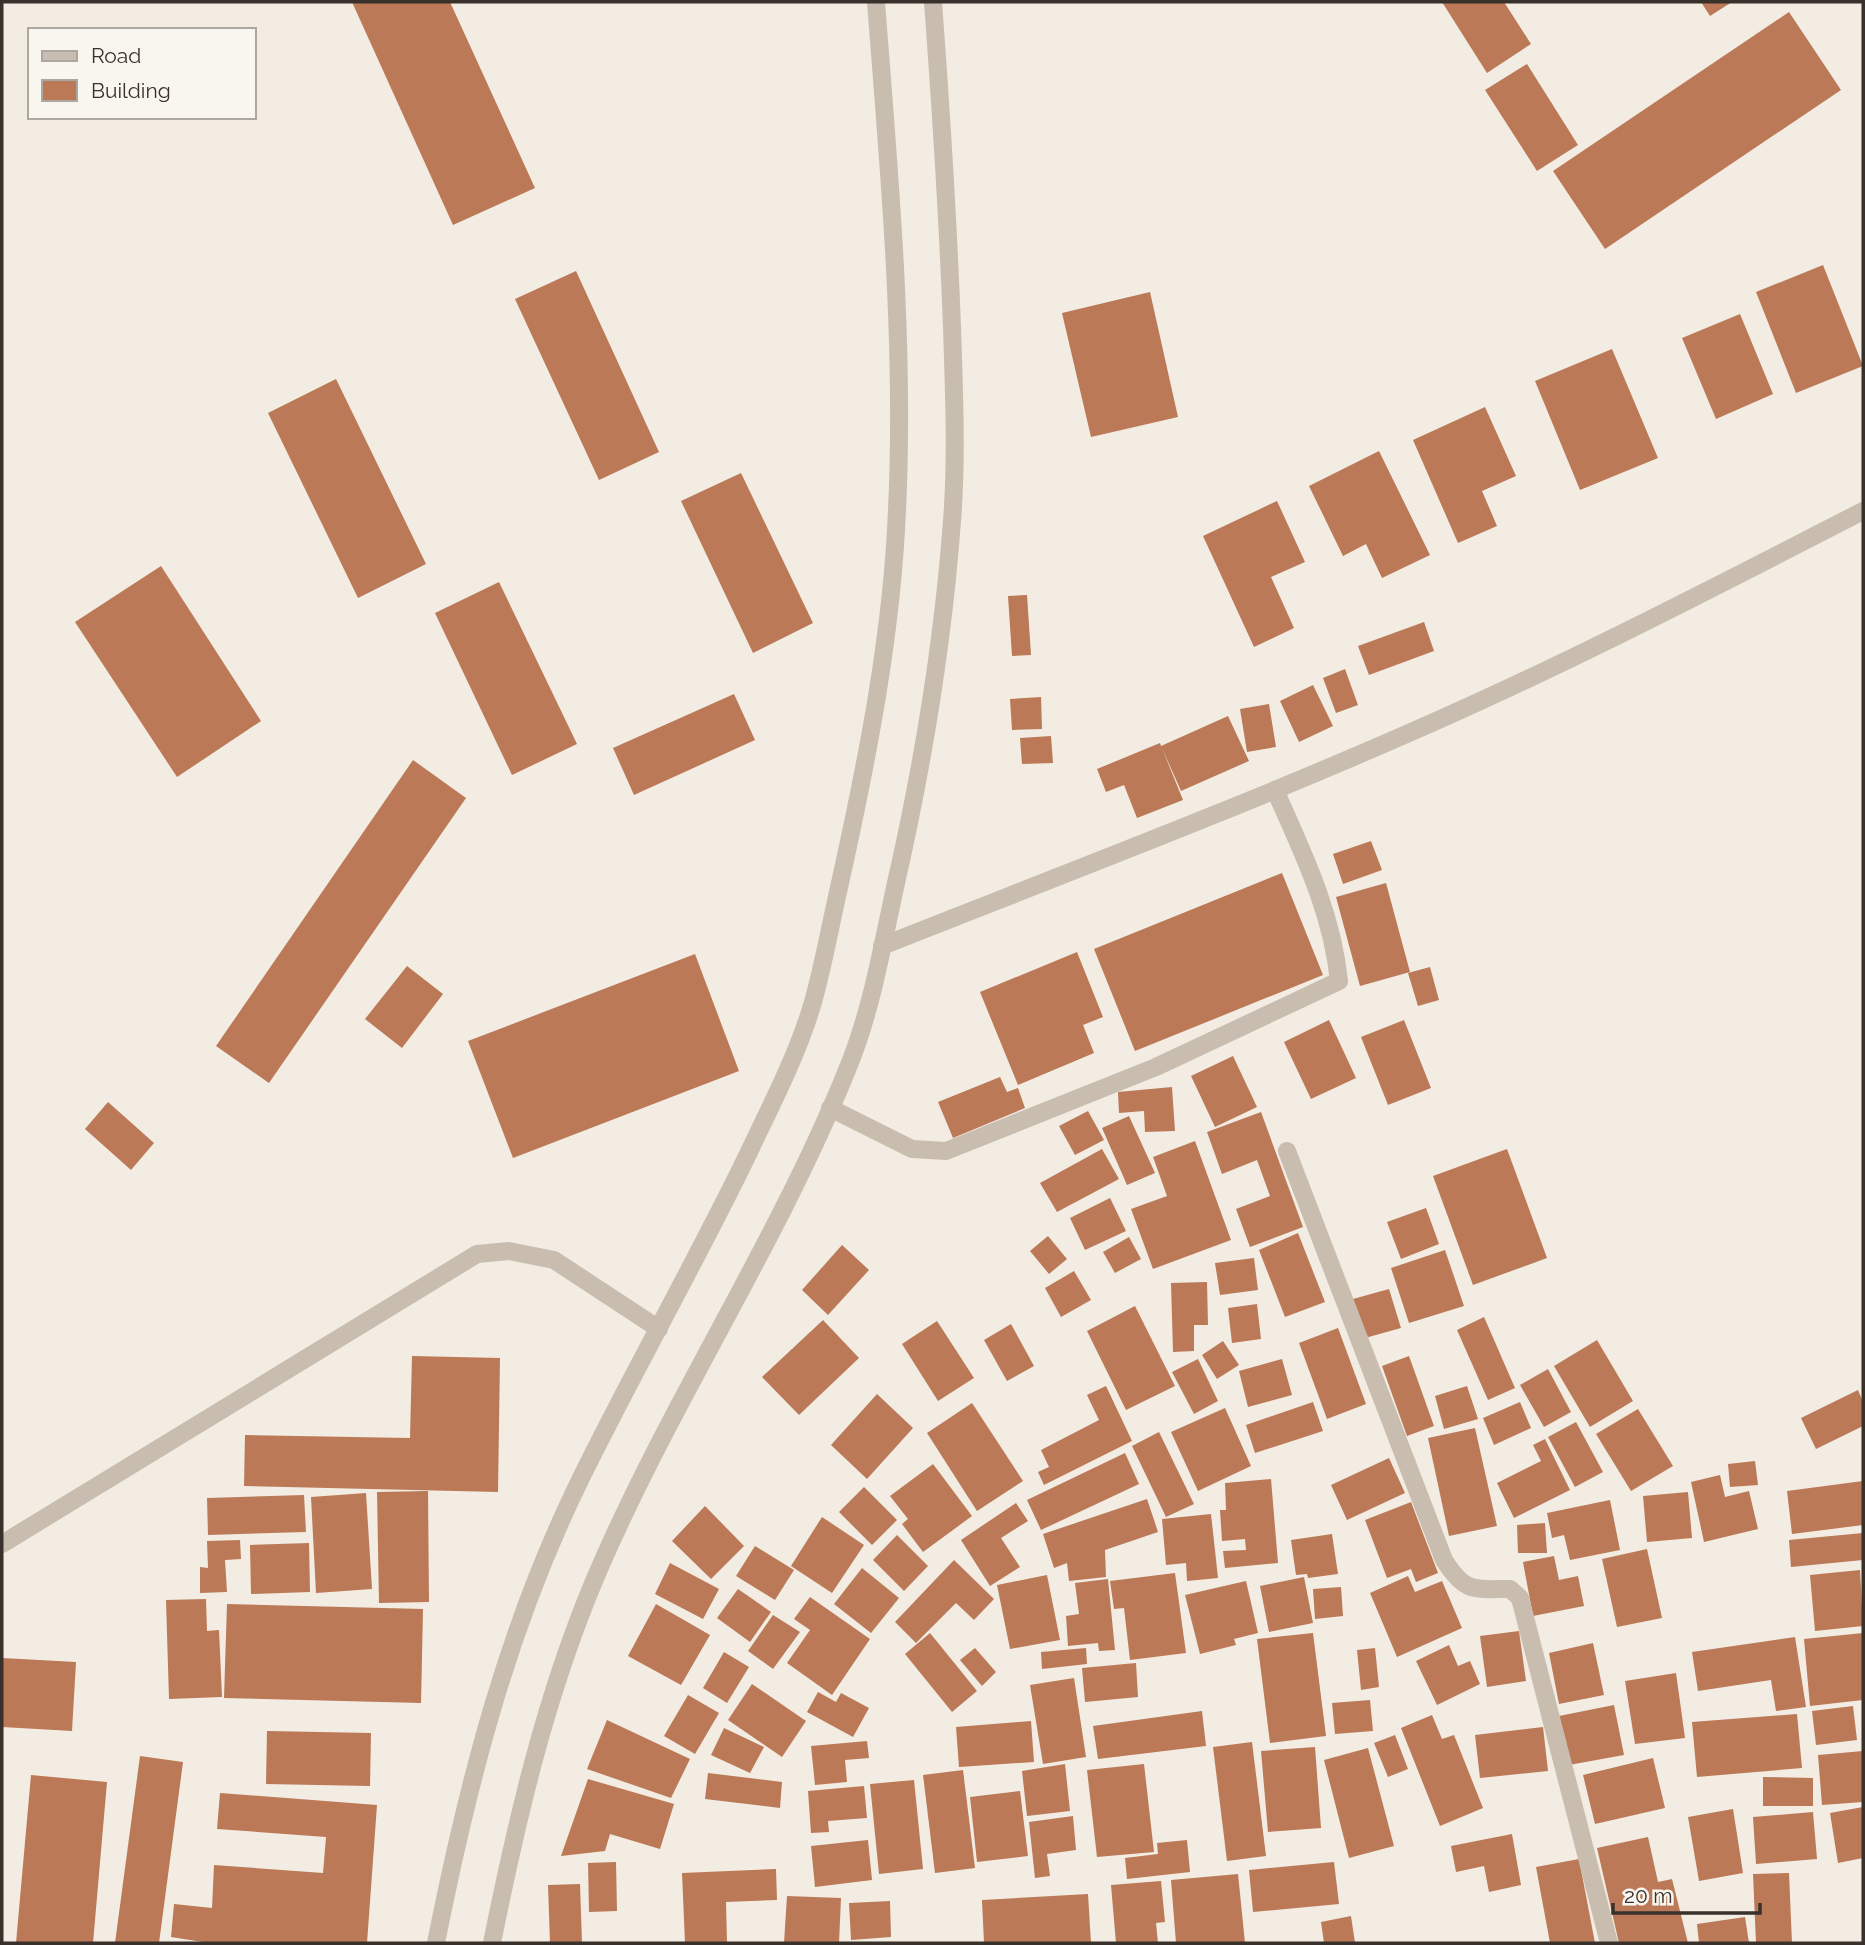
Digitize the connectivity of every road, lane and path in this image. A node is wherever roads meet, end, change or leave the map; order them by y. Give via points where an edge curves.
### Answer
1 (876, 2) edge
2 (933, 2) edge
3 (1863, 511) edge
4 (1275, 790) junction
5 (882, 946) junction
6 (830, 1108) junction
7 (1287, 1151) dead end
8 (659, 1329) junction
9 (2, 1544) edge
10 (436, 1943) edge
11 (492, 1943) edge
12 (1609, 1943) edge

1 - 8 street via 893,220 899,403 897,514 864,776 813,1002 800,1038 774,1101
2 - 5 street via 948,217 954,389 952,518 939,649 918,785
3 - 4 street via 1513,687
4 - 5 street
4 - 6 street via 1315,878 1335,942 1339,981 1156,1067 946,1151 912,1149
5 - 6 street via 866,1018
6 - 11 street via 596,1577 543,1722
7 - 12 street via 1444,1560 1469,1589 1510,1589 1520,1598
8 - 9 street via 554,1260 509,1251 477,1254
8 - 10 street via 581,1478 516,1628 461,1817

